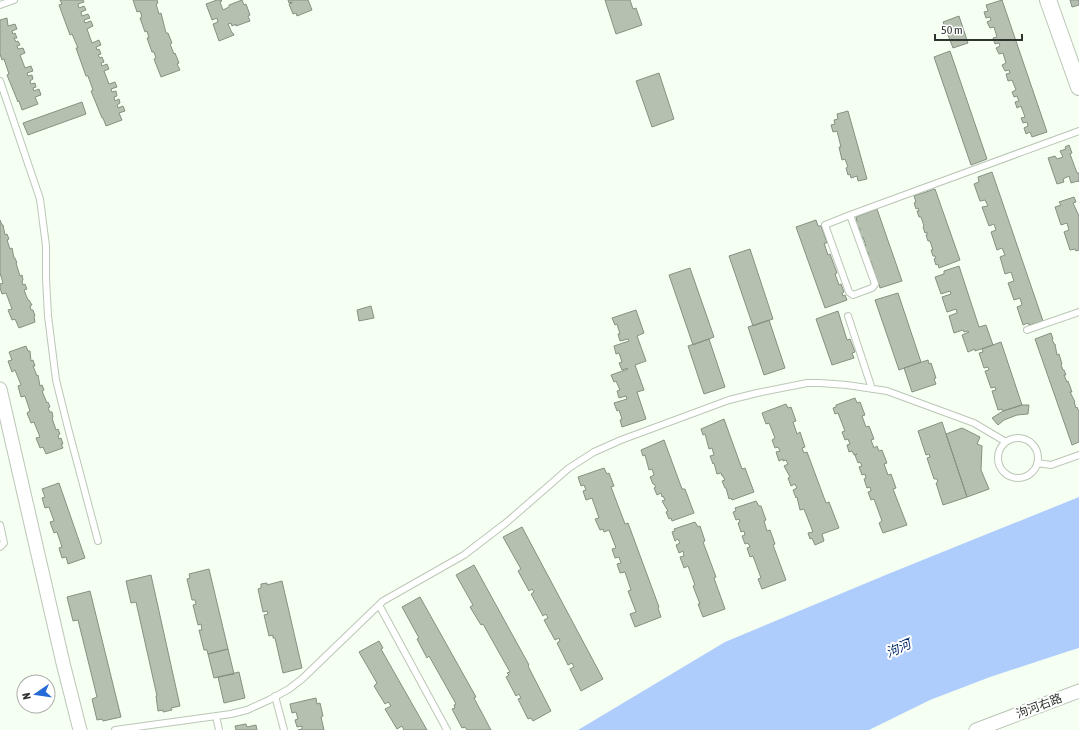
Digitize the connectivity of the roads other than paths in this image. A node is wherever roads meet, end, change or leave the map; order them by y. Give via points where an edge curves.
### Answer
1 (14, 0) edge
2 (1048, 0) edge
3 (0, 5) edge
4 (0, 81) edge
5 (1079, 87) edge
6 (1079, 132) edge
7 (850, 215) junction
8 (1079, 312) edge
9 (848, 316) dead end
10 (1027, 330) dead end
11 (0, 389) edge
12 (872, 389) junction
13 (1006, 442) junction
14 (1079, 455) edge
15 (1037, 463) junction
16 (0, 525) edge
17 (98, 541) dead end
18 (0, 547) edge
19 (379, 605) junction
20 (1079, 691) edge
21 (276, 696) junction
22 (216, 716) junction
23 (150, 728) edge
24 (80, 730) edge
25 (116, 730) edge
26 (219, 730) edge
27 (284, 730) edge
28 (447, 730) edge
29 (976, 730) edge

1 - 3 lane
2 - 5 street
4 - 17 lane via 40,199 46,246 48,316 56,380
6 - 7 lane
7 - 7 lane via 875,284 872,288 852,295 825,225
8 - 10 lane
9 - 12 lane
11 - 24 street
12 - 13 lane via 887,391 974,424
12 - 19 lane via 820,383 789,386 729,400 621,440 594,452 569,468 507,522 464,555
13 - 15 lane via 1016,438 1028,441 1036,450
13 - 15 lane via 1000,449 998,458 1000,468 1008,476 1025,477 1035,469
14 - 15 lane via 1051,465
16 - 18 lane via 4,543
19 - 21 lane via 302,679
19 - 28 lane
20 - 29 street, 泃河右路
21 - 22 lane via 248,710
21 - 27 lane
22 - 23 lane
22 - 26 lane
23 - 25 lane

